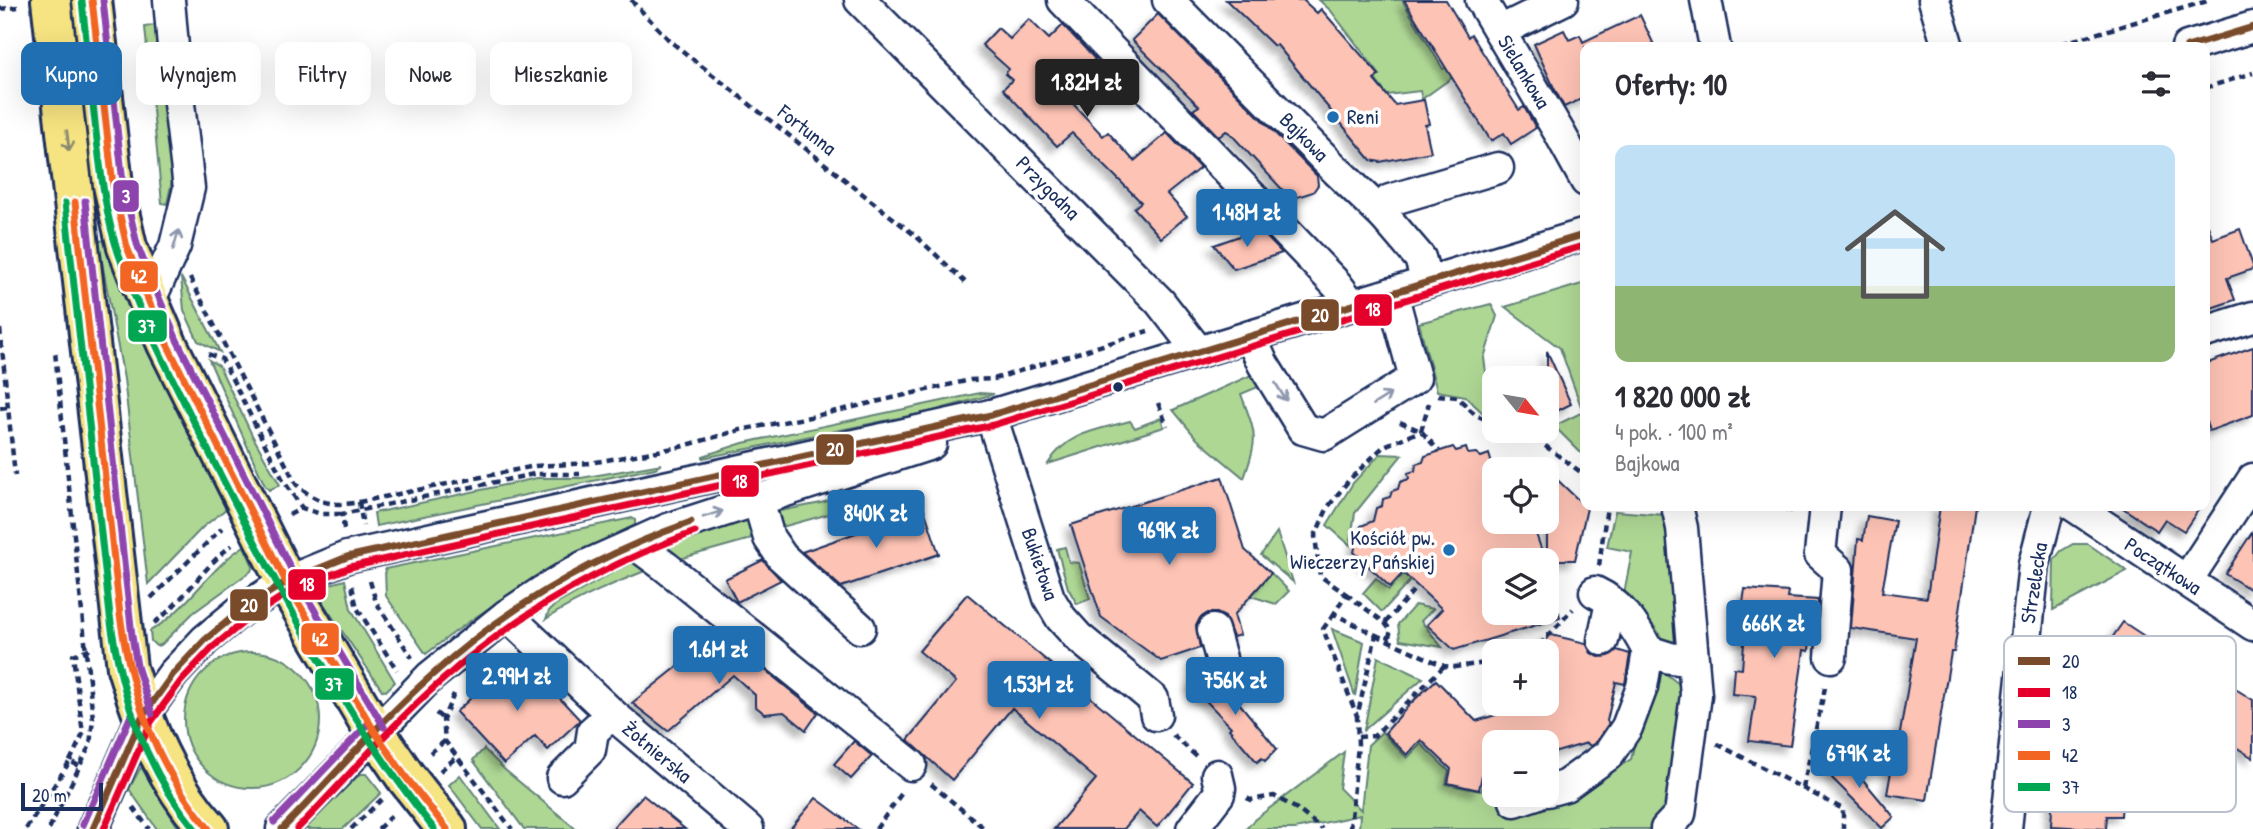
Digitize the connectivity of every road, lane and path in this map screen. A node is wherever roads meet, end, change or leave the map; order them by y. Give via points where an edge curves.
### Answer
1 (92, 0) edge
2 (169, 0) edge
3 (631, 0) edge
4 (860, 0) edge
5 (1063, 0) edge
6 (1168, 0) edge
7 (1481, 0) edge
8 (1563, 0) edge
9 (1706, 0) edge
10 (1934, 0) edge
11 (2211, 0) edge
12 (37, 3) edge
13 (0, 9) edge
14 (2253, 27) edge
15 (1500, 31) junction
16 (1714, 42) edge
17 (1947, 42) edge
18 (2067, 42) edge
19 (2204, 42) edge
20 (2253, 73) edge
21 (2210, 86) edge
22 (1572, 127) edge
23 (1580, 158) edge
24 (1498, 168) dead end
25 (1384, 216) junction
26 (1580, 235) edge
27 (965, 282) dead end
28 (1427, 282) junction
29 (1392, 293) junction
30 (149, 302) junction
31 (1352, 305) junction
32 (2253, 317) edge
33 (1177, 323) junction
34 (2210, 330) edge
35 (0, 331) edge
36 (1250, 336) junction
37 (167, 344) junction
38 (1199, 352) junction
39 (2, 372) edge
40 (1158, 404) dead end
41 (7, 407) junction
42 (0, 408) edge
43 (991, 415) junction
44 (1482, 418) edge
45 (1400, 422) dead end
46 (1167, 426) dead end
47 (1421, 431) junction
48 (1540, 443) edge
49 (1440, 452) dead end
50 (1580, 472) edge
51 (587, 474) dead end
52 (15, 476) dead end
53 (2253, 479) edge
54 (289, 489) junction
55 (282, 493) dead end
56 (758, 500) junction
57 (359, 502) junction
58 (302, 508) junction
59 (361, 510) junction
60 (1678, 511) edge
61 (1824, 511) edge
62 (2048, 511) edge
63 (2082, 511) edge
64 (290, 514) dead end
65 (342, 514) junction
66 (232, 520) dead end
67 (364, 527) dead end
68 (344, 530) dead end
69 (239, 540) dead end
70 (635, 544) junction
71 (369, 573) dead end
72 (351, 578) dead end
73 (2187, 580) junction
74 (286, 582) junction
75 (1413, 591) dead end
76 (1346, 594) junction
77 (147, 601) dead end
78 (1334, 614) junction
79 (507, 615) junction
80 (1385, 623) junction
81 (151, 625) dead end
82 (2253, 625) edge
83 (860, 628) dead end
84 (84, 630) dead end
85 (1213, 630) dead end
86 (1376, 635) junction
87 (2027, 636) edge
88 (1388, 639) junction
89 (1603, 640) dead end
90 (84, 650) junction
91 (1648, 651) junction
92 (1831, 657) joint
93 (1221, 658) dead end
94 (1693, 661) junction
95 (416, 664) dead end
96 (1482, 664) edge
97 (1444, 666) junction
98 (401, 677) dead end
99 (457, 686) dead end
100 (612, 714) junction
101 (1357, 716) junction
102 (142, 717) junction
103 (1160, 721) joint
104 (1691, 730) junction
105 (375, 732) junction
106 (1359, 737) junction
107 (445, 741) junction
108 (428, 755) dead end
109 (458, 755) junction
110 (70, 761) junction
111 (80, 767) junction
112 (437, 773) dead end
113 (1217, 775) junction
114 (915, 776) junction
115 (562, 778) dead end
116 (71, 785) junction
117 (1559, 788) edge
118 (1803, 788) junction
119 (81, 792) dead end
120 (126, 797) dead end
121 (383, 797) dead end
122 (395, 813) dead end
123 (26, 829) edge
124 (49, 829) edge
125 (93, 829) edge
126 (149, 829) edge
127 (209, 829) edge
128 (282, 829) edge
129 (351, 829) edge
130 (378, 829) edge
131 (447, 829) edge
132 (512, 829) edge
133 (748, 829) edge
134 (876, 829) edge
135 (985, 829) edge
136 (1192, 829) edge
137 (1322, 829) edge
138 (1350, 829) edge
139 (1666, 829) edge
140 (1843, 829) edge

1 - 30 main road via 113,185 127,247
30 -> 2 street via 175,246 189,188
3 - 27 path, Fortunna via 670,41 917,236
4 - 33 street, Przygodna
5 - 31 street
6 - 25 street, Bajkowa
7 - 15 street, Sielankowa
8 - 15 street
9 - 16 street
10 - 17 street
11 - 18 path
12 - 13 path
12 -> 102 main road via 107,485 122,637
14 - 19 street
15 - 22 street, Sielankowa
20 - 21 path
22 - 23 street, Sielankowa
24 - 25 street via 1390,201
25 - 28 street, Bajkowa via 1420,258
26 - 28 street
28 - 29 street
29 - 31 street
36 -> 29 street via 1303,429 1324,435 1415,378
30 - 37 main road
31 - 36 street
32 - 34 street
33 - 38 street, Przygodna
33 - 57 path via 994,379 970,380 680,447 590,463 535,466
35 - 39 path
36 - 38 street
37 - 54 path via 222,359
37 - 74 main road
38 - 43 street
39 - 41 path
40 - 46 path
41 - 42 path
41 - 52 path
43 - 56 street via 921,449
43 - 74 street via 348,557
43 - 103 street, Bukietowa via 1049,598 1078,637 1153,699
44 - 47 path via 1457,397 1431,394
45 - 47 path
47 - 49 path
47 - 76 path via 1384,446 1328,507 1315,536 1320,576
48 - 50 path
51 - 59 path via 534,474
53 - 73 street
54 - 55 path
54 - 57 path via 296,484 325,503
54 - 58 path
70 -> 56 street
56 - 83 street via 769,538 782,557
57 - 59 path
58 - 64 path
58 - 65 path
59 - 65 path
59 - 67 path
60 - 94 street
61 - 92 street via 1820,554 1838,570
62 - 87 street, Strzelecka via 2034,564
63 - 73 street, Początkowa
65 - 68 path
66 - 77 path
69 - 81 path
70 - 79 street via 583,568
70 - 114 street
71 - 95 path via 376,602
72 - 98 path via 358,608
73 - 82 street, Początkowa
74 - 102 street via 205,640
74 - 105 main road
75 - 80 path
76 - 78 path
76 - 80 path
78 - 86 path
78 - 101 path via 1323,629
79 - 100 street, Żołnierska
79 - 105 street via 430,677
80 - 88 path via 1391,631
84 - 90 path
85 - 93 street
86 - 88 path
86 - 101 path
88 - 97 path
89 - 91 street via 1603,597 1633,622
90 - 110 path via 73,655 83,734
90 - 111 path via 93,719 90,745
91 - 94 street
91 - 117 street via 1642,687 1627,727 1608,755
92 - 118 path
94 - 104 street via 1696,695
96 - 97 path
97 - 106 path via 1374,736
99 - 107 path via 443,719
100 - 115 street via 593,731 590,750
100 - 133 street, Żołnierska
101 - 106 path
102 - 125 street
102 - 127 main road via 173,783
103 - 113 path
104 - 118 path
104 - 139 street via 1679,814
105 - 128 street
105 - 131 main road
106 - 138 path
107 - 108 path
107 - 109 path
109 - 112 path
109 - 132 path
110 - 111 path
110 - 123 path
111 - 116 path
113 - 136 street via 1219,794
113 - 137 path via 1250,800 1274,796
114 - 134 path
114 - 135 path
116 - 119 path
116 - 124 path
118 - 140 path via 1843,809
120 - 126 path
121 - 129 path
122 - 130 path

